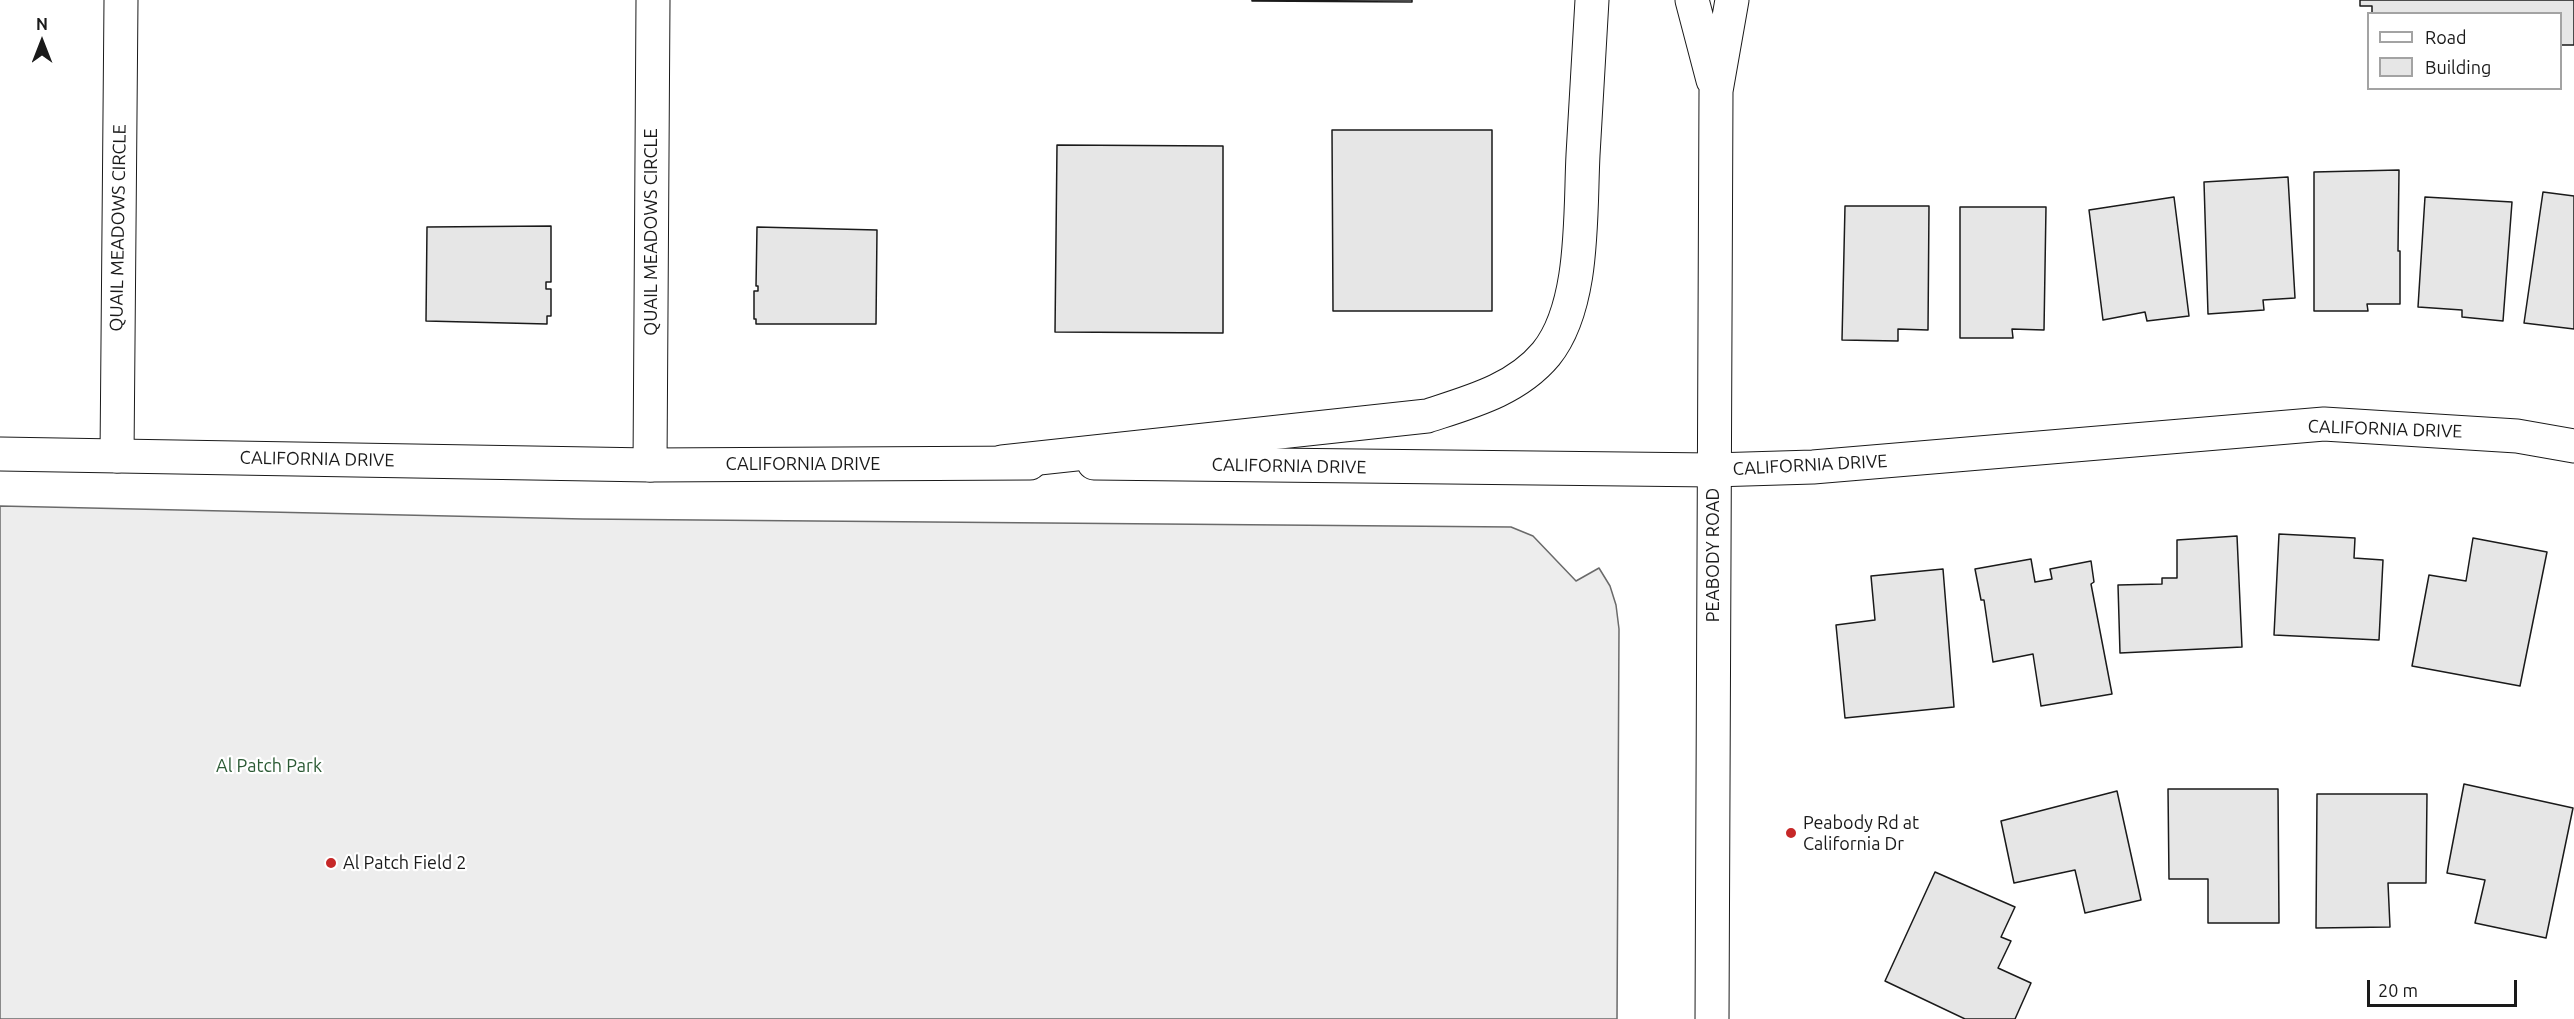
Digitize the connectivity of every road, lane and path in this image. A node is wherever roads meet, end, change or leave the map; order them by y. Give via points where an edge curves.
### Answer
1 (121, 0) edge
2 (652, 0) edge
3 (1592, 0) edge
4 (1692, 0) edge
5 (1732, 0) edge
6 (1716, 91) junction
7 (2574, 446) edge
8 (0, 454) edge
9 (117, 456) junction
10 (1002, 462) junction
11 (650, 465) junction
12 (1713, 470) junction
13 (1712, 1019) edge

1 - 9 street, QUAIL MEADOWS CIRCLE
2 - 11 street, QUAIL MEADOWS CIRCLE
3 - 10 street via 1572,298 1547,353 1524,375 1486,397 1427,416
4 - 6 street, PEABODY ROAD
5 - 6 street, PEABODY ROAD
6 - 12 street, PEABODY ROAD
7 - 12 street, CALIFORNIA DRIVE via 2517,436 2324,424 1813,467
8 - 9 street, CALIFORNIA DRIVE
9 - 11 street, CALIFORNIA DRIVE
10 - 11 street, CALIFORNIA DRIVE
10 - 12 street, CALIFORNIA DRIVE
12 - 13 street, PEABODY ROAD

